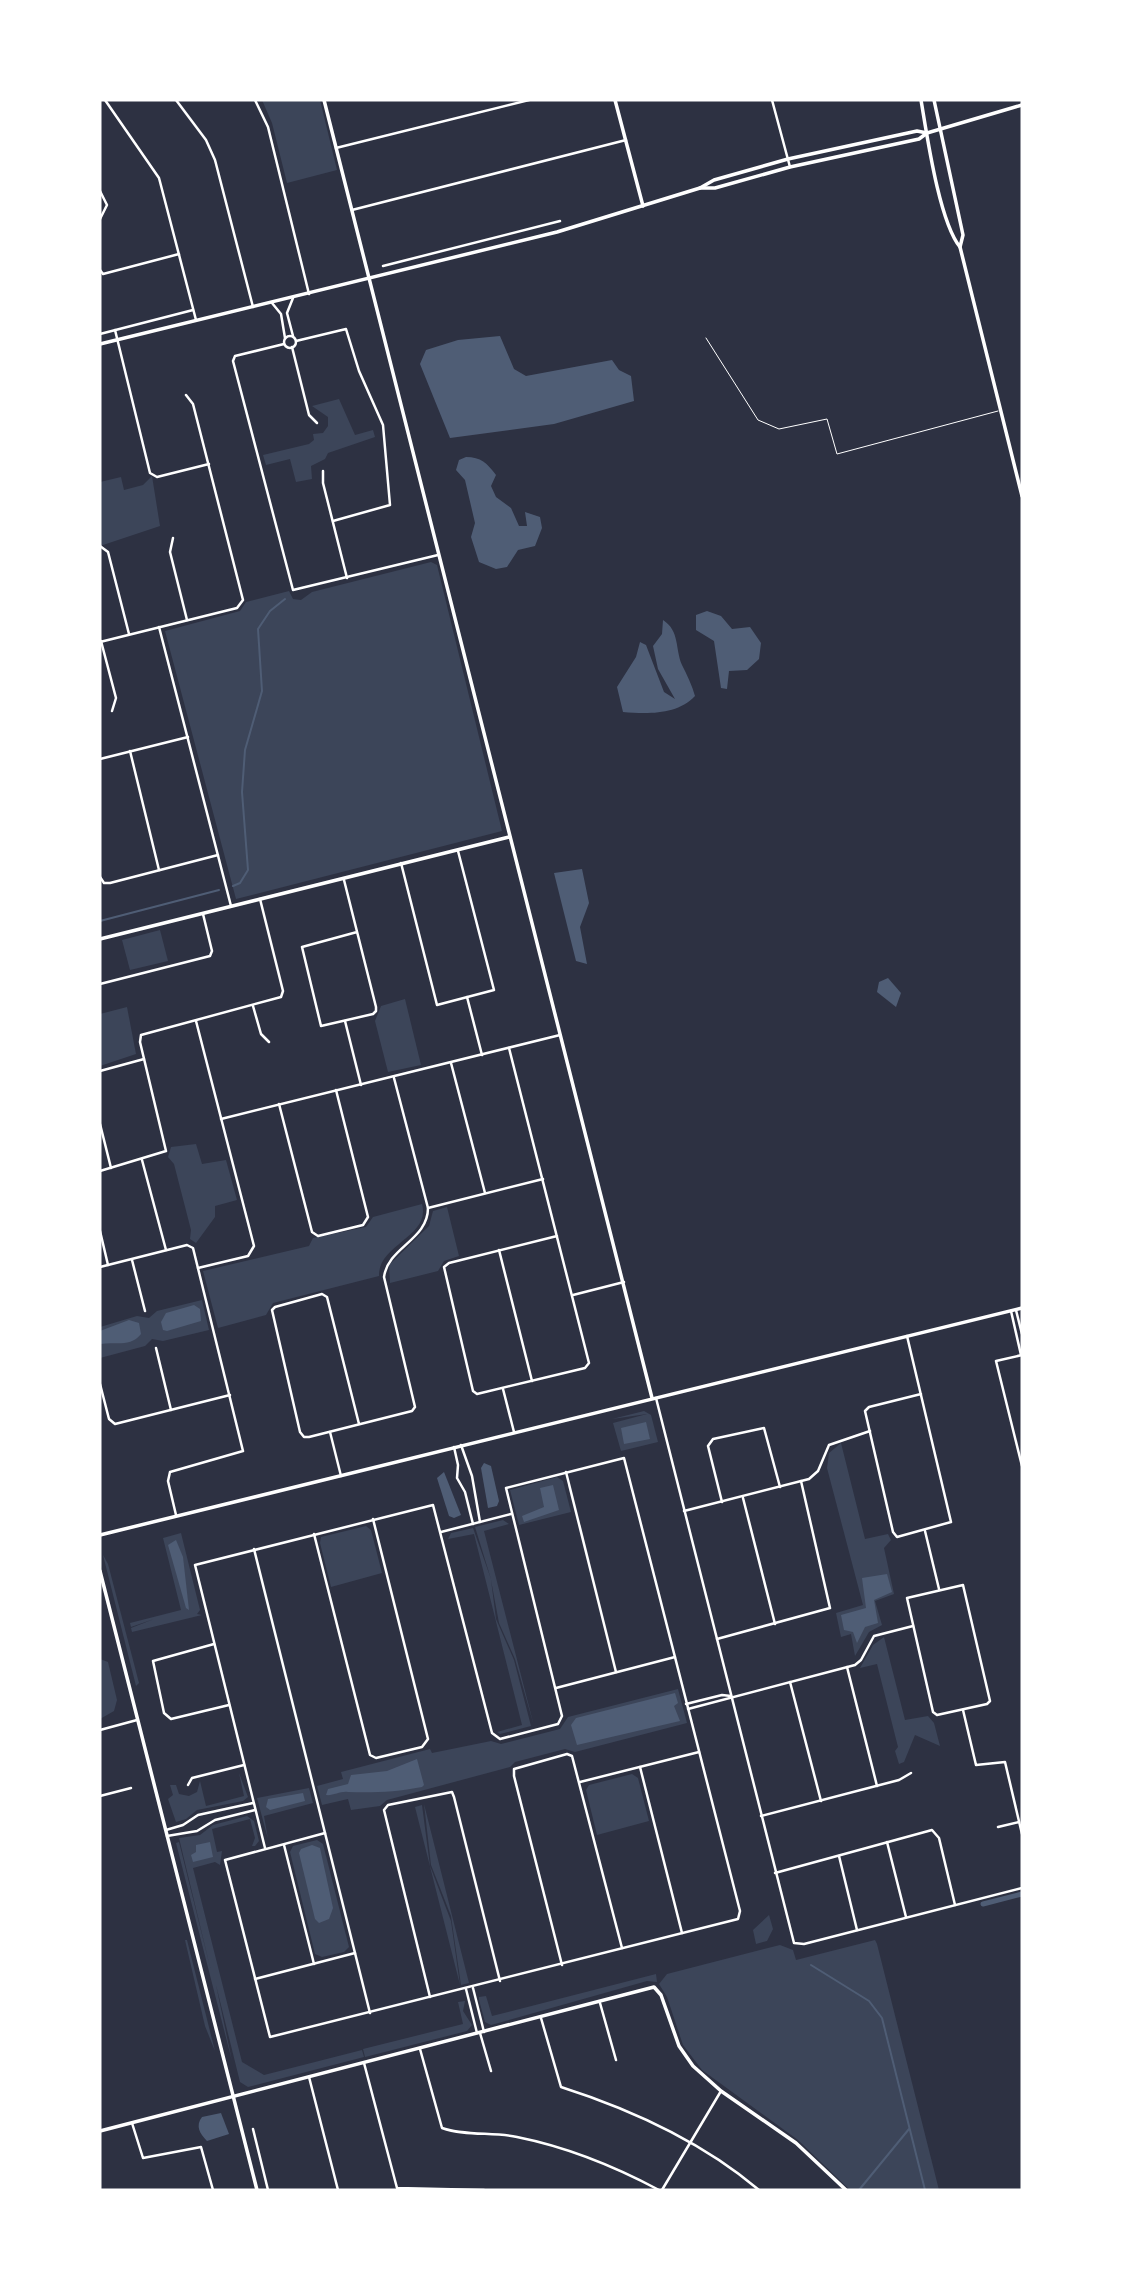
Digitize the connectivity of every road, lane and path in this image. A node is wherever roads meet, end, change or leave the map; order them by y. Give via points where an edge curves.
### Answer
1 (105, 100) edge
2 (176, 100) edge
3 (255, 100) edge
4 (324, 100) edge
5 (529, 100) edge
6 (615, 100) edge
7 (772, 100) edge
8 (921, 100) edge
9 (934, 100) edge
10 (1022, 104) edge
11 (939, 129) junction
12 (927, 133) junction
13 (626, 140) junction
14 (336, 148) junction
15 (788, 159) junction
16 (790, 167) junction
17 (700, 188) junction
18 (100, 191) edge
19 (643, 206) junction
20 (352, 210) junction
21 (100, 219) edge
22 (560, 221) dead end
23 (506, 235) junction
24 (509, 244) junction
25 (960, 247) junction
26 (179, 254) junction
27 (429, 254) junction
28 (431, 264) junction
29 (383, 266) dead end
30 (100, 270) edge
31 (370, 279) junction
32 (309, 294) junction
33 (293, 298) junction
34 (272, 303) junction
35 (253, 307) junction
36 (193, 310) junction
37 (196, 320) junction
38 (115, 330) junction
39 (100, 334) edge
40 (293, 336) junction
41 (285, 338) junction
42 (706, 338) dead end
43 (117, 340) junction
44 (296, 341) junction
45 (100, 344) edge
46 (284, 344) junction
47 (292, 347) junction
48 (186, 395) dead end
49 (1000, 411) junction
50 (317, 424) dead end
51 (209, 464) junction
52 (323, 471) dead end
53 (1022, 496) edge
54 (333, 521) junction
55 (173, 538) dead end
56 (100, 547) edge
57 (439, 555) junction
58 (347, 578) junction
59 (187, 620) junction
60 (159, 626) junction
61 (129, 634) junction
62 (101, 641) edge
63 (112, 711) dead end
64 (188, 737) junction
65 (130, 751) junction
66 (100, 759) edge
67 (509, 837) junction
68 (458, 849) junction
69 (218, 855) junction
70 (401, 863) junction
71 (159, 870) junction
72 (100, 877) edge
73 (344, 878) junction
74 (260, 899) junction
75 (231, 906) junction
76 (202, 913) junction
77 (358, 932) junction
78 (100, 939) edge
79 (100, 984) edge
80 (467, 998) junction
81 (253, 1006) junction
82 (196, 1021) junction
83 (345, 1021) junction
84 (560, 1035) junction
85 (269, 1042) dead end
86 (509, 1048) junction
87 (482, 1055) junction
88 (144, 1059) junction
89 (452, 1063) junction
90 (100, 1070) edge
91 (394, 1078) junction
92 (361, 1085) junction
93 (336, 1090) junction
94 (279, 1104) junction
95 (221, 1119) junction
96 (100, 1124) edge
97 (142, 1160) junction
98 (111, 1168) junction
99 (100, 1171) edge
100 (543, 1179) junction
101 (485, 1193) junction
102 (428, 1208) junction
103 (100, 1231) edge
104 (557, 1236) junction
105 (166, 1250) junction
106 (499, 1250) junction
107 (132, 1259) junction
108 (108, 1265) junction
109 (100, 1267) edge
110 (198, 1268) junction
111 (624, 1282) junction
112 (572, 1295) junction
113 (1022, 1308) edge
114 (1013, 1310) junction
115 (145, 1311) dead end
116 (1022, 1334) edge
117 (907, 1336) junction
118 (156, 1349) dead end
119 (1022, 1355) edge
120 (532, 1381) junction
121 (100, 1384) edge
122 (503, 1389) junction
123 (921, 1394) junction
124 (230, 1395) junction
125 (654, 1398) junction
126 (171, 1410) junction
127 (359, 1424) junction
128 (870, 1431) junction
129 (330, 1432) junction
130 (514, 1432) junction
131 (461, 1445) junction
132 (454, 1447) junction
133 (1022, 1466) edge
134 (565, 1471) junction
135 (341, 1476) junction
136 (801, 1482) junction
137 (780, 1486) junction
138 (743, 1496) junction
139 (722, 1502) junction
140 (684, 1511) junction
141 (511, 1514) junction
142 (176, 1517) junction
143 (373, 1519) junction
144 (480, 1522) junction
145 (473, 1524) junction
146 (925, 1531) junction
147 (441, 1532) junction
148 (314, 1534) junction
149 (100, 1535) edge
150 (254, 1549) junction
151 (100, 1571) edge
152 (939, 1589) junction
153 (775, 1623) junction
154 (913, 1626) junction
155 (716, 1639) junction
156 (214, 1644) junction
157 (675, 1657) junction
158 (847, 1667) junction
159 (616, 1672) junction
160 (790, 1682) junction
161 (556, 1688) junction
162 (731, 1696) junction
163 (687, 1704) junction
164 (229, 1705) junction
165 (688, 1709) junction
166 (963, 1710) junction
167 (138, 1720) junction
168 (100, 1730) edge
169 (699, 1752) junction
170 (244, 1765) junction
171 (640, 1767) junction
172 (911, 1773) dead end
173 (580, 1782) junction
174 (188, 1785) dead end
175 (877, 1786) junction
176 (131, 1788) dead end
177 (100, 1796) edge
178 (821, 1801) junction
179 (253, 1803) junction
180 (255, 1810) junction
181 (761, 1816) junction
182 (1019, 1822) junction
183 (998, 1827) dead end
184 (166, 1830) junction
185 (325, 1833) junction
186 (1022, 1834) edge
187 (167, 1836) junction
188 (887, 1842) junction
189 (284, 1843) junction
190 (265, 1848) junction
191 (839, 1856) junction
192 (775, 1873) junction
193 (1022, 1888) edge
194 (955, 1905) junction
195 (906, 1918) junction
196 (858, 1930) junction
197 (682, 1933) junction
198 (622, 1950) junction
199 (355, 1953) junction
200 (314, 1964) junction
201 (562, 1965) junction
202 (255, 1979) junction
203 (500, 1981) junction
204 (473, 1987) junction
205 (466, 1989) junction
206 (430, 1998) junction
207 (600, 2003) junction
208 (370, 2013) junction
209 (541, 2018) junction
210 (481, 2033) junction
211 (420, 2049) junction
212 (616, 2060) dead end
213 (364, 2063) junction
214 (491, 2071) dead end
215 (309, 2077) junction
216 (721, 2091) junction
217 (234, 2096) junction
218 (132, 2123) junction
219 (253, 2129) dead end
220 (100, 2131) edge
221 (691, 2142) junction
222 (266, 2182) junction
223 (256, 2185) junction
224 (213, 2190) edge
225 (257, 2190) edge
226 (268, 2190) edge
227 (338, 2190) edge
228 (484, 2190) edge
229 (661, 2190) edge
230 (759, 2190) edge
231 (846, 2190) edge

1 - 26 street via 154,168
2 - 35 street via 215,160
3 - 32 street via 268,127
4 - 14 main road
5 - 14 street
6 - 13 main road
7 - 15 street
8 - 12 main road
9 - 11 main road
10 - 11 main road
11 - 12 main road
11 - 25 main road via 963,235
12 - 15 main road via 917,131
12 - 16 main road via 919,139
12 - 25 main road via 951,236
13 - 19 main road
13 - 20 street
14 - 20 main road
15 - 16 street
15 - 17 main road via 713,180
16 - 17 main road
17 - 19 main road
18 - 21 street via 107,205
19 - 24 main road
20 - 31 main road
22 - 23 street
23 - 24 street
23 - 27 street
24 - 28 main road
25 - 49 main road
26 - 30 street via 103,274
26 - 36 street
27 - 28 street
27 - 29 street
28 - 31 main road
31 - 32 main road
31 - 57 main road
32 - 33 main road
33 - 34 main road
33 - 40 street via 287,313
34 - 35 main road
34 - 41 street via 281,314
35 - 37 main road
36 - 37 street
36 - 38 street
37 - 43 main road
38 - 39 street
38 - 43 street
40 - 41 street
40 - 44 street
41 - 46 street
42 - 49 lane via 758,420 779,429 827,419 837,454
43 - 45 main road
43 - 51 street via 152,476
44 - 47 street
44 - 54 street via 346,330 388,449 390,505
46 - 47 street
46 - 58 street via 234,356 236,374 296,592
47 - 50 street via 309,415
48 - 51 street via 194,404
49 - 53 main road
51 - 59 street via 243,600 242,605
52 - 54 street
54 - 58 street
55 - 59 street via 170,552
56 - 61 street via 105,547
57 - 58 street
57 - 67 main road
59 - 60 street
60 - 61 street
60 - 64 street
61 - 62 street
62 - 63 street via 116,698
64 - 65 street
64 - 69 street
65 - 66 street
65 - 71 street
67 - 68 main road
67 - 84 main road
68 - 70 main road
68 - 80 street via 494,990
69 - 71 street
69 - 75 street
70 - 73 main road
70 - 80 street via 437,1005
71 - 72 street via 104,883
73 - 74 main road
73 - 77 street
74 - 75 main road
74 - 81 street via 283,990 281,997
75 - 76 main road
76 - 78 main road
76 - 79 street via 212,954
77 - 83 street via 376,1011
77 - 83 street via 302,947 321,1026
80 - 87 street
81 - 82 street
81 - 85 street via 261,1034
82 - 88 street via 139,1037
82 - 95 street
83 - 92 street
84 - 86 street
84 - 111 main road
86 - 87 street
86 - 100 street
87 - 89 street
88 - 90 street
88 - 97 street via 166,1152
89 - 91 street
89 - 101 street
91 - 92 street
91 - 102 street
92 - 93 street
93 - 94 street
93 - 94 street via 368,1222 315,1235
94 - 95 street
95 - 110 street via 253,1252
96 - 98 street
97 - 98 street
97 - 105 street
98 - 99 street
100 - 101 street
100 - 104 street
101 - 102 street
102 - 127 street via 423,1228 391,1258 384,1277 415,1407
103 - 108 street
104 - 106 street
104 - 112 street
105 - 107 street
105 - 110 street via 191,1245
106 - 120 street
106 - 122 street via 444,1267 473,1391
107 - 108 street
107 - 115 street
108 - 109 street
110 - 124 street
111 - 112 street
111 - 125 main road
112 - 120 street via 588,1366
113 - 114 main road
114 - 116 street
114 - 117 main road
114 - 119 street
117 - 123 street
117 - 125 main road
118 - 126 street
119 - 133 street via 996,1361
120 - 122 street
121 - 126 street via 111,1423
122 - 130 street
123 - 128 street via 866,1408
123 - 146 street via 951,1524
124 - 126 street
124 - 142 street via 243,1451 168,1475
125 - 130 main road
125 - 140 street
127 - 129 street
127 - 129 street via 327,1297 322,1294 275,1307 272,1310 300,1432 304,1437
128 - 136 street via 829,1445 817,1474
128 - 146 street via 895,1537
129 - 135 street
130 - 131 main road
131 - 132 main road
131 - 144 street
132 - 135 main road
132 - 145 street via 457,1478
134 - 141 street via 506,1488
134 - 157 street via 624,1458
134 - 159 street
135 - 142 main road
136 - 137 street
136 - 153 street via 830,1608
137 - 138 street
137 - 139 street via 764,1428 709,1442
138 - 139 street
138 - 153 street
139 - 140 street
140 - 155 street
141 - 144 street
141 - 161 street
142 - 149 main road
143 - 147 street via 433,1505
143 - 148 street
143 - 148 street via 428,1742 422,1747 373,1758
144 - 145 street
145 - 147 street
146 - 152 street
147 - 161 street via 494,1738 562,1721
148 - 150 street
150 - 156 street via 195,1566
150 - 185 street
151 - 167 main road
152 - 154 street via 907,1597
152 - 166 street via 963,1585 989,1702
153 - 155 street
154 - 158 street via 874,1636 861,1660
154 - 166 street via 935,1715
155 - 162 street
156 - 164 street
156 - 164 street via 157,1658 152,1664 166,1718
157 - 159 street
157 - 163 street
158 - 160 street
158 - 175 street
159 - 161 street
160 - 162 street
160 - 178 street
162 - 163 street
162 - 165 street
162 - 181 street
163 - 165 street
164 - 170 street
165 - 169 street
166 - 182 street via 977,1766 1004,1761
167 - 168 street
167 - 184 main road
169 - 171 street
169 - 197 street via 740,1916
170 - 174 street via 192,1778
170 - 179 street
171 - 173 street
171 - 197 street
172 - 175 street
173 - 198 street
173 - 201 street via 572,1756 566,1754 514,1769
175 - 178 street
176 - 177 street
178 - 181 street
179 - 180 street
179 - 184 street via 198,1815
180 - 187 street via 215,1820 197,1831
180 - 190 street
181 - 192 street
182 - 183 street
182 - 186 street
184 - 187 main road
185 - 189 street
185 - 199 street
187 - 217 main road
188 - 191 street
188 - 194 street via 935,1830
188 - 195 street
189 - 190 street
189 - 200 street
190 - 202 street via 225,1859
191 - 192 street
191 - 196 street
192 - 196 street via 793,1940 798,1944
193 - 194 street
194 - 195 street
195 - 196 street
197 - 198 street
198 - 201 street
199 - 200 street
199 - 208 street
200 - 202 street
201 - 203 street
202 - 208 street via 270,2037
203 - 204 street
203 - 206 street via 452,1792 385,1807
204 - 205 street
204 - 210 street
205 - 206 street
205 - 210 street
206 - 208 street
207 - 209 main road
207 - 212 street
207 - 216 main road via 650,1987 659,1990 682,2053
209 - 210 main road
209 - 221 street via 561,2087 634,2113
210 - 211 main road
210 - 214 street
211 - 213 main road
211 - 229 street via 442,2128 557,2146
213 - 215 main road
213 - 228 street via 397,2188
215 - 217 main road
215 - 227 street
216 - 221 street
216 - 231 main road via 796,2143
217 - 218 main road
217 - 223 main road
218 - 220 main road
218 - 224 street via 141,2157 200,2146
219 - 222 street
221 - 229 street
221 - 230 street
222 - 223 street
222 - 226 street
223 - 225 main road

